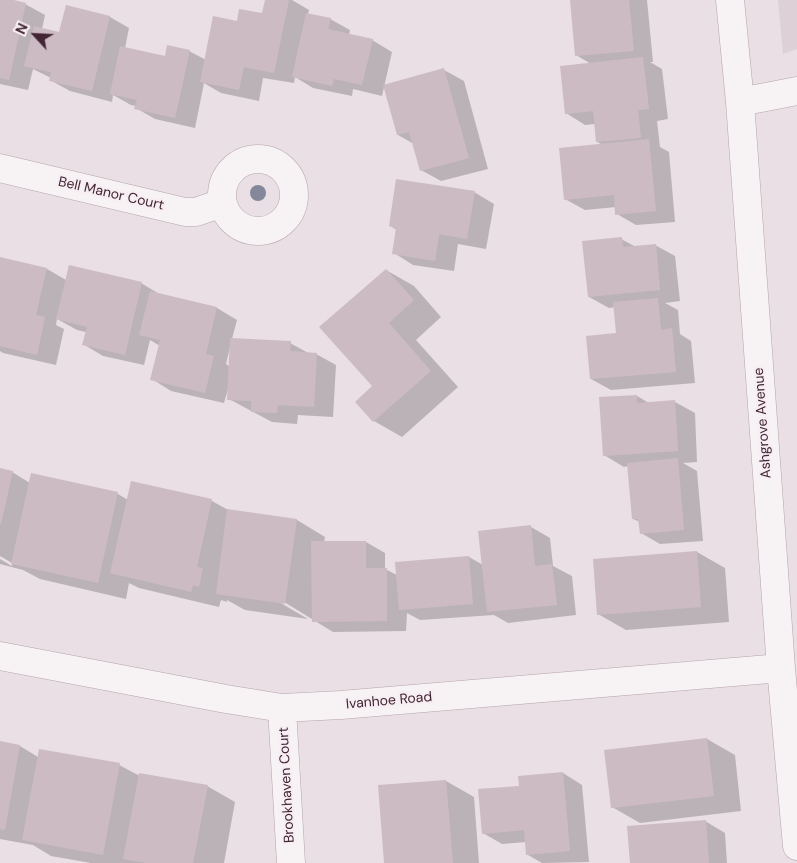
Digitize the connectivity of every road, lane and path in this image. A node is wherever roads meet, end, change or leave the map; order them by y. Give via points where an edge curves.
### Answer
1 (730, 0) edge
2 (797, 92) edge
3 (740, 102) junction
4 (0, 168) edge
5 (222, 203) dead end
6 (0, 656) edge
7 (782, 668) junction
8 (282, 708) junction
9 (797, 846) edge
10 (291, 863) edge

1 - 3 street, Ashgrove Avenue
2 - 3 street
3 - 7 street, Ashgrove Avenue
4 - 5 street, Bell Manor Court via 185,212 196,212
6 - 8 street, Ivanhoe Road
7 - 8 street, Ivanhoe Road
7 - 9 street, Ashgrove Avenue
8 - 10 street, Brookhaven Court

